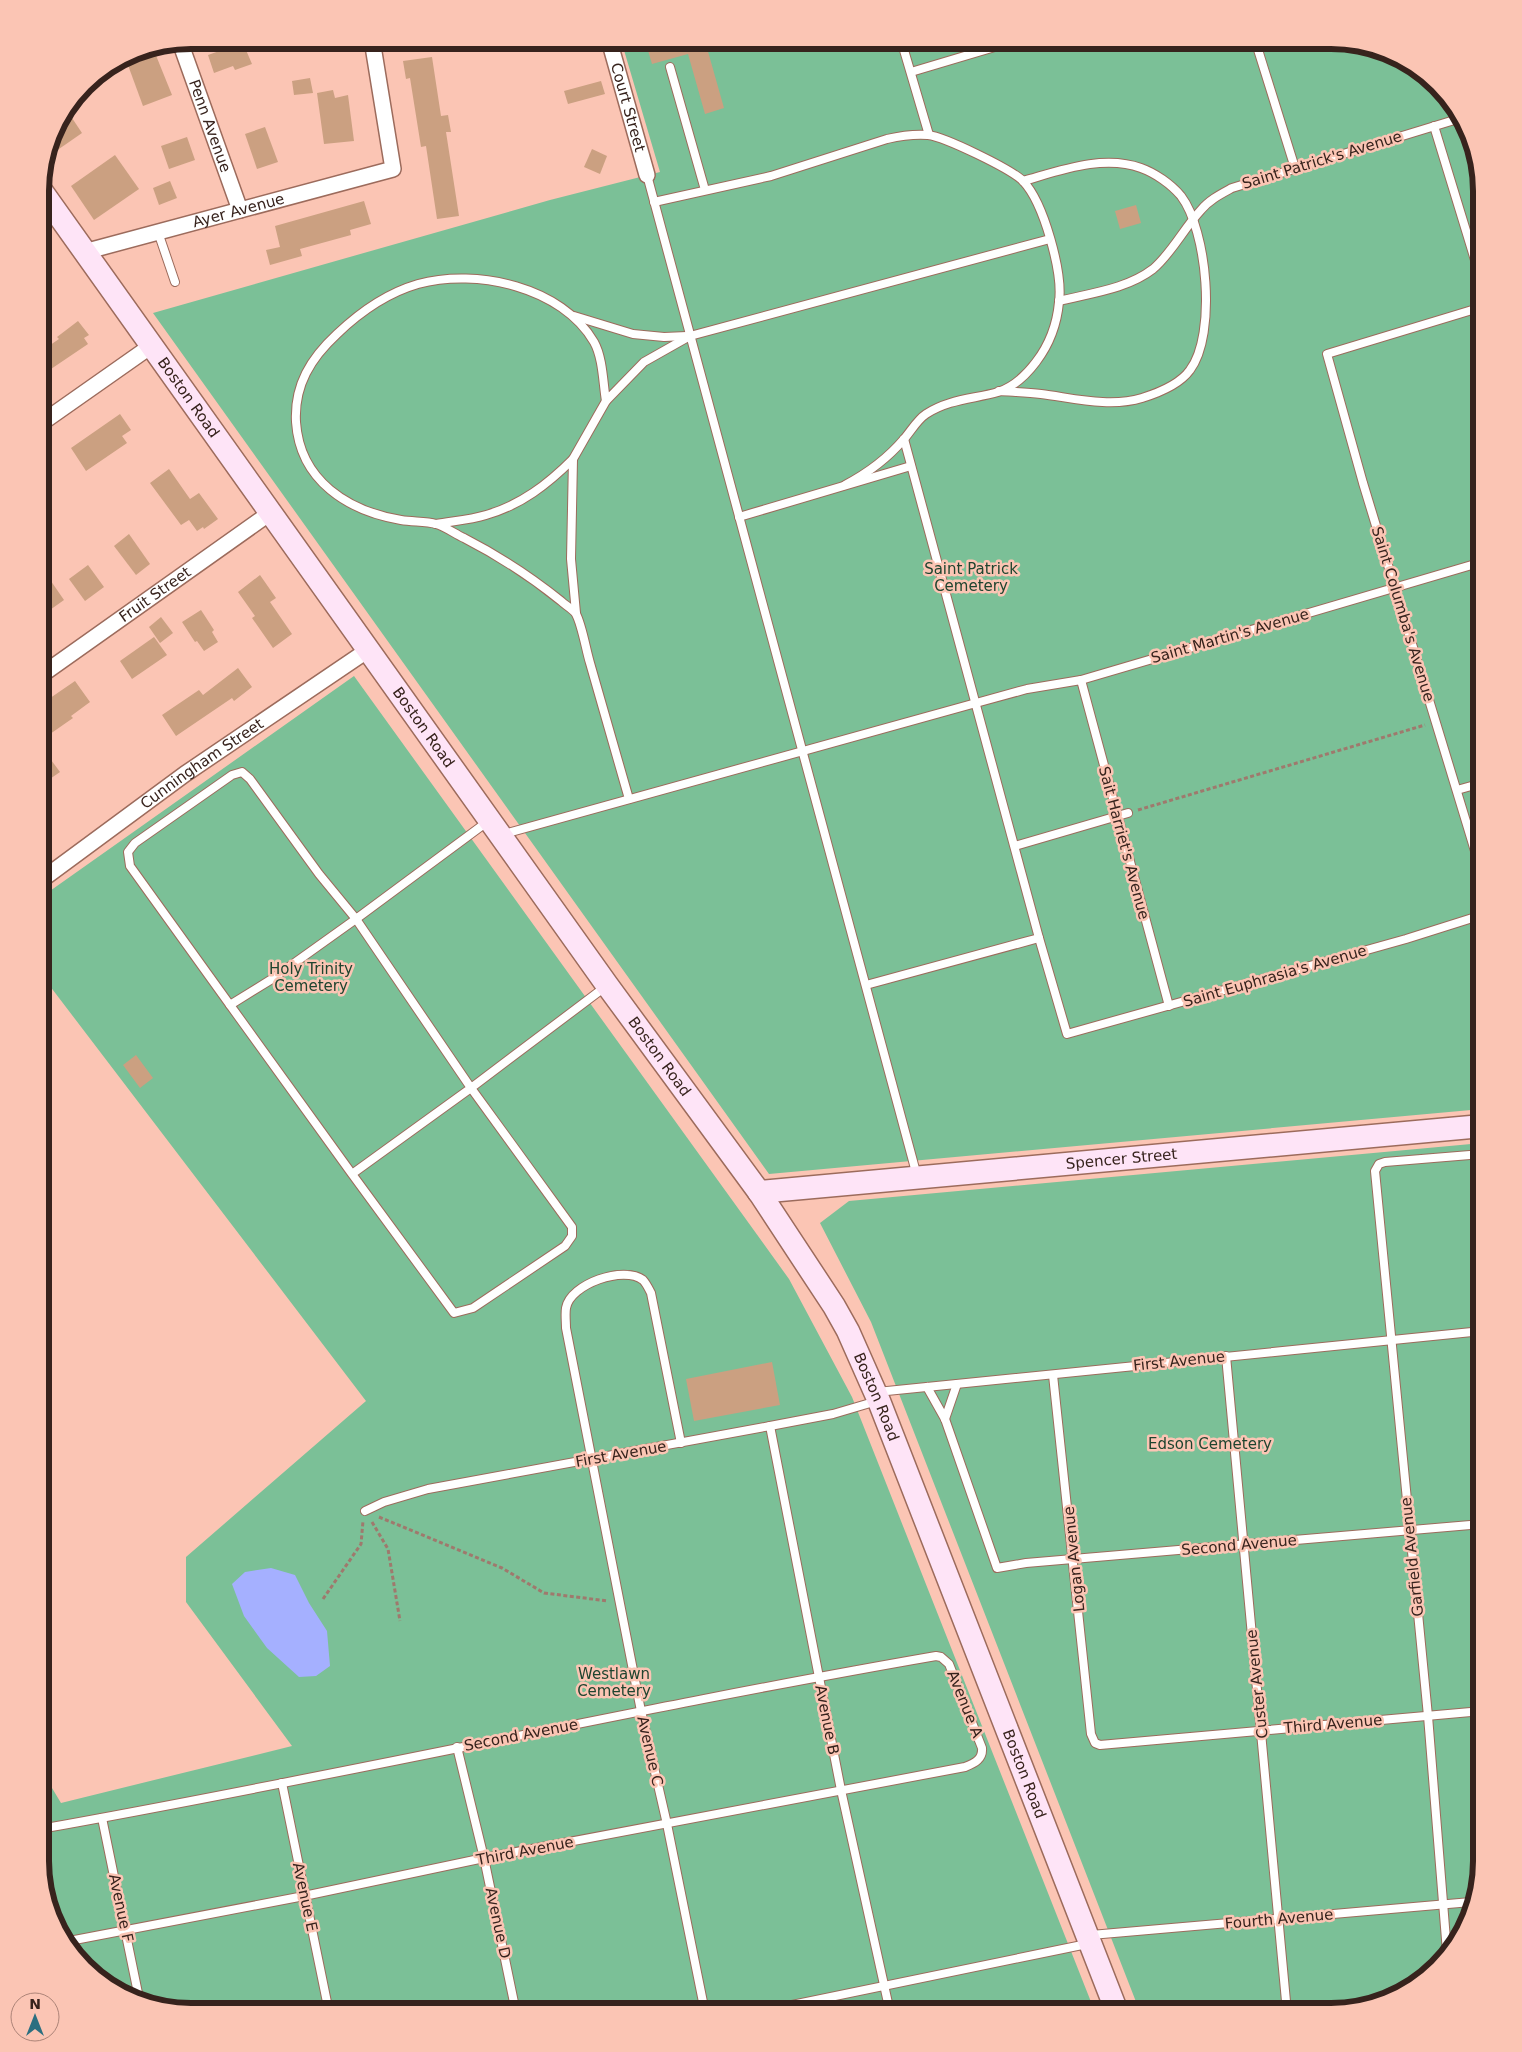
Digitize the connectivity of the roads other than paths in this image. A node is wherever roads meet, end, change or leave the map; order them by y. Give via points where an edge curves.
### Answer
1 (183, 49) edge
2 (373, 49) edge
3 (612, 49) edge
4 (904, 49) edge
5 (988, 49) edge
6 (1258, 49) edge
7 (670, 67) dead end
8 (911, 72) junction
9 (1454, 120) edge
10 (1434, 126) junction
11 (929, 135) junction
12 (1295, 168) junction
13 (647, 175) joint
14 (1023, 181) junction
15 (705, 190) junction
16 (49, 202) edge
17 (654, 202) junction
18 (240, 210) junction
19 (1193, 220) junction
20 (158, 232) junction
21 (1050, 239) junction
22 (84, 252) junction
23 (1473, 254) edge
24 (175, 282) dead end
25 (1060, 301) junction
26 (1473, 310) edge
27 (574, 316) junction
28 (690, 336) junction
29 (151, 346) junction
30 (999, 391) junction
31 (606, 401) junction
32 (49, 418) edge
33 (904, 439) junction
34 (573, 459) junction
35 (911, 466) junction
36 (845, 486) junction
37 (270, 513) junction
38 (739, 517) junction
39 (436, 524) junction
40 (1473, 565) edge
41 (1395, 588) junction
42 (576, 614) junction
43 (368, 650) junction
44 (49, 670) edge
45 (1081, 680) junction
46 (976, 703) junction
47 (802, 751) junction
48 (1473, 785) edge
49 (1456, 790) junction
50 (629, 799) junction
51 (1128, 813) road end
52 (1117, 816) junction
53 (495, 828) junction
54 (1473, 845) edge
55 (1015, 846) junction
56 (49, 874) edge
57 (1473, 918) edge
58 (356, 919) junction
59 (1039, 938) junction
60 (607, 985) junction
61 (866, 985) junction
62 (230, 1005) junction
63 (1168, 1006) junction
64 (472, 1088) junction
65 (1473, 1127) edge
66 (1473, 1155) edge
67 (352, 1174) junction
68 (918, 1178) junction
69 (759, 1192) junction
70 (1473, 1332) edge
71 (1391, 1339) junction
72 (1226, 1356) junction
73 (1054, 1375) junction
74 (957, 1384) junction
75 (926, 1387) junction
76 (877, 1397) junction
77 (945, 1419) junction
78 (770, 1426) junction
79 (681, 1443) junction
80 (593, 1459) junction
81 (365, 1511) road end
82 (1473, 1525) edge
83 (1410, 1531) junction
84 (1243, 1545) junction
85 (1074, 1559) junction
86 (941, 1657) joint
87 (819, 1676) junction
88 (641, 1711) junction
89 (1473, 1712) edge
90 (1428, 1716) junction
91 (1261, 1730) junction
92 (1095, 1743) joint
93 (457, 1747) junction
94 (983, 1754) joint
95 (282, 1783) junction
96 (841, 1790) junction
97 (102, 1818) junction
98 (667, 1824) junction
99 (49, 1827) edge
100 (484, 1858) junction
101 (304, 1896) junction
102 (1467, 1902) edge
103 (1442, 1905) junction
104 (1278, 1919) junction
105 (126, 1931) junction
106 (73, 1940) edge
107 (1088, 1940) junction
108 (1446, 1944) edge
109 (885, 1986) junction
110 (137, 1993) edge
111 (327, 2003) edge
112 (514, 2003) edge
113 (703, 2003) edge
114 (802, 2003) edge
115 (888, 2003) edge
116 (1113, 2003) edge
117 (1285, 2003) edge

1 - 18 street, Penn Avenue
2 - 18 street, Ayer Avenue via 393,169
3 - 13 street, Court Street
4 - 8 lane
5 - 8 lane
6 - 12 lane
7 - 15 lane
8 - 11 lane
9 - 10 lane, Saint Patrick's Avenue
10 - 12 lane, Saint Patrick's Avenue
10 - 23 lane
11 - 14 lane via 1010,170
11 - 15 lane via 887,139 772,176
12 - 19 lane, Saint Patrick's Avenue via 1232,188 1210,201
13 - 17 lane
14 - 19 lane via 1089,164 1141,168 1171,186 1181,196
14 - 21 lane via 1034,196
15 - 17 lane
16 - 22 main road, Boston Road
17 - 28 lane
18 - 20 street, Ayer Avenue
19 - 25 lane, Saint Patrick's Avenue via 1154,267 1141,277
19 - 30 lane via 1203,264 1206,311 1199,354 1190,370 1175,383 1140,399 1097,402
20 - 22 street, Ayer Avenue
20 - 24 lane
21 - 25 lane
21 - 28 lane
22 - 29 main road, Boston Road
25 - 30 lane via 1052,332 1036,362 1026,374
26 - 41 lane, Saint Columba's Avenue via 1327,354
27 - 28 lane via 633,334
27 - 31 lane via 595,343
27 - 39 lane via 552,300 487,280 419,284 382,299 355,316 325,345 307,369 299,391 296,421 304,460 322,484 369,512
28 - 31 lane via 644,362
28 - 38 lane
29 - 32 street
29 - 37 main road, Boston Road
30 - 33 lane via 937,408 924,415
31 - 34 lane
33 - 35 lane
33 - 36 lane via 874,468
34 - 39 lane via 534,494 510,506 486,515
34 - 42 lane via 571,559
35 - 36 lane
35 - 46 lane
36 - 38 lane
37 - 43 main road, Boston Road
37 - 44 street, Fruit Street
38 - 47 lane
39 - 42 lane via 496,555 536,581
40 - 41 lane, Saint Martin's Avenue
41 - 45 lane, Saint Martin's Avenue
41 - 49 lane, Saint Columba's Avenue
42 - 50 lane
43 - 53 main road, Boston Road
43 - 56 street, Cunningham Street via 178,779
45 - 46 lane, Saint Martin's Avenue
45 - 52 lane, Sait Harriet's Avenue
46 - 47 lane, Saint Martin's Avenue
46 - 55 lane
47 - 50 lane, Saint Martin's Avenue
47 - 61 lane
48 - 49 lane
49 - 54 lane, Saint Columba's Avenue
50 - 53 lane, Saint Martin's Avenue
51 - 52 lane
52 - 55 lane
52 - 63 lane, Sait Harriet's Avenue
53 - 58 lane
53 - 60 main road, Boston Road
55 - 59 lane
57 - 63 lane, Saint Euphrasia's Avenue
58 - 62 lane
58 - 62 lane via 319,874 250,778 242,772 232,774 135,843 128,852 130,866
58 - 64 lane
59 - 61 lane
59 - 63 lane, Saint Euphrasia's Avenue via 1067,1034
60 - 64 lane
60 - 69 main road, Boston Road
61 - 68 lane
62 - 67 lane
64 - 67 lane
64 - 67 lane via 572,1227 572,1236 565,1246 473,1308 454,1313
65 - 68 main road, Spencer Street
66 - 71 lane, Garfield Avenue via 1378,1164 1375,1171
68 - 69 main road, Spencer Street
69 - 76 main road, Boston Road via 834,1306
70 - 71 lane, First Avenue
71 - 72 lane, First Avenue
71 - 83 lane, Garfield Avenue
72 - 73 lane, First Avenue
72 - 84 lane, Custer Avenue
73 - 74 lane, First Avenue
73 - 85 lane, Logan Avenue
74 - 75 lane, First Avenue
74 - 77 lane
75 - 76 lane, First Avenue
75 - 77 lane
76 - 78 lane, First Avenue via 839,1412
76 - 107 main road, Boston Road
77 - 85 lane, Second Avenue via 997,1568
78 - 79 lane, First Avenue
78 - 87 lane, Avenue B
79 - 80 lane, First Avenue
79 - 80 lane, Avenue C via 651,1293 644,1280 632,1275 614,1276 588,1283 573,1295 566,1307 566,1328
80 - 81 lane, First Avenue via 428,1489
80 - 88 lane, Avenue C
82 - 83 lane, Second Avenue
83 - 84 lane, Second Avenue
83 - 90 lane, Garfield Avenue
84 - 85 lane, Second Avenue
84 - 91 lane, Custer Avenue
85 - 92 lane, Logan Avenue via 1091,1734
86 - 87 lane, Second Avenue
86 - 94 lane, Avenue A via 949,1664
87 - 88 lane, Second Avenue
87 - 96 lane, Avenue B
88 - 93 lane, Second Avenue
88 - 98 lane, Avenue C
89 - 90 lane, Third Avenue
90 - 91 lane, Third Avenue
90 - 103 lane, Garfield Avenue
91 - 92 lane, Third Avenue
91 - 104 lane, Custer Avenue
93 - 95 lane, Second Avenue
93 - 100 lane, Avenue D
94 - 96 lane, Third Avenue via 978,1761 965,1767
95 - 97 lane, Second Avenue
95 - 101 lane, Avenue E
96 - 98 lane, Third Avenue
96 - 109 lane, Avenue B
97 - 99 lane, Second Avenue
97 - 105 lane, Avenue F
98 - 100 lane, Third Avenue
98 - 113 lane, Avenue C
100 - 101 lane, Third Avenue
100 - 112 lane, Avenue D
101 - 105 lane, Third Avenue
101 - 111 lane, Avenue E
102 - 103 lane, Fourth Avenue
103 - 104 lane, Fourth Avenue
103 - 108 lane, Garfield Avenue
104 - 107 lane, Fourth Avenue
104 - 117 lane, Custer Avenue
105 - 106 lane, Third Avenue
105 - 110 lane, Avenue F
107 - 109 lane, Fourth Avenue
107 - 116 main road, Boston Road
109 - 114 lane, Fourth Avenue
109 - 115 lane, Avenue B

